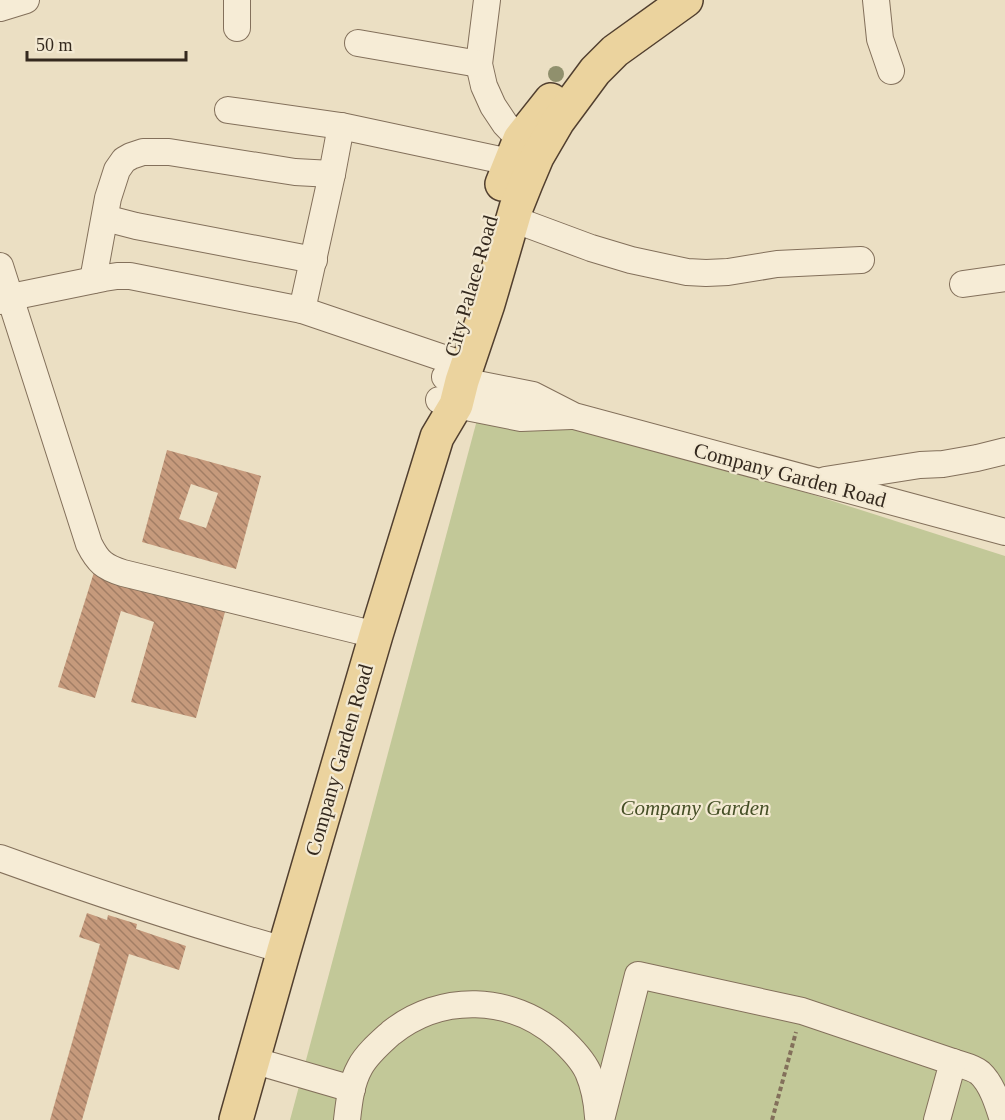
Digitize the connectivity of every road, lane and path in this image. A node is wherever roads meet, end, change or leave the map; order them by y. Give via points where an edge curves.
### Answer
1 (26, 0) edge
2 (237, 0) edge
3 (686, 0) edge
4 (876, 0) edge
5 (488, 3) edge
6 (0, 8) edge
7 (237, 28) dead end
8 (358, 43) dead end
9 (479, 64) junction
10 (891, 71) dead end
11 (228, 110) dead end
12 (341, 126) junction
13 (523, 152) junction
14 (332, 174) junction
15 (105, 218) junction
16 (513, 219) junction
17 (314, 260) junction
18 (861, 260) dead end
19 (0, 266) edge
20 (1005, 278) edge
21 (93, 280) junction
22 (963, 284) dead end
23 (5, 299) edge
24 (302, 310) junction
25 (453, 382) junction
26 (1005, 451) edge
27 (813, 481) junction
28 (1005, 532) edge
29 (376, 635) junction
30 (0, 858) edge
31 (284, 950) junction
32 (802, 1011) junction
33 (252, 1060) junction
34 (953, 1062) junction
35 (352, 1089) junction
36 (236, 1120) edge
37 (347, 1120) edge
38 (599, 1120) edge
39 (772, 1120) edge
40 (937, 1120) edge
41 (1003, 1120) edge

1 - 6 street
2 - 7 street
3 - 13 main road via 615,51 558,121
4 - 10 street via 880,39
5 - 9 street
8 - 9 street
9 - 13 street via 493,106
11 - 12 street
12 - 13 street
12 - 14 street
13 - 16 main road, City Palace Road via 526,183
13 - 25 main road, City Palace Road via 501,184
14 - 15 street via 169,152 143,152 124,160 117,170
14 - 17 street
15 - 17 street
15 - 21 street
16 - 18 street via 591,248 687,272
16 - 25 main road, City Palace Road via 488,304
17 - 24 street
19 - 23 street
20 - 22 street
21 - 23 street
21 - 24 street via 130,276
23 - 29 street via 89,544 101,563 123,573
24 - 25 street
25 - 27 street, Company Garden Road via 533,395 574,416
25 - 29 main road, Company Garden Road
26 - 27 street via 943,464
27 - 28 street, Company Garden Road
29 - 31 main road, Company Garden Road
30 - 31 street
31 - 33 main road, Company Garden Road
32 - 34 street
32 - 38 street via 638,975
32 - 39 path
33 - 35 street
33 - 36 main road, Company Garden Road
34 - 40 street
34 - 41 street via 979,1071
35 - 37 street
35 - 38 street via 360,1066 403,1024 430,1010 460,1004 490,1005 538,1021 570,1046 587,1071

